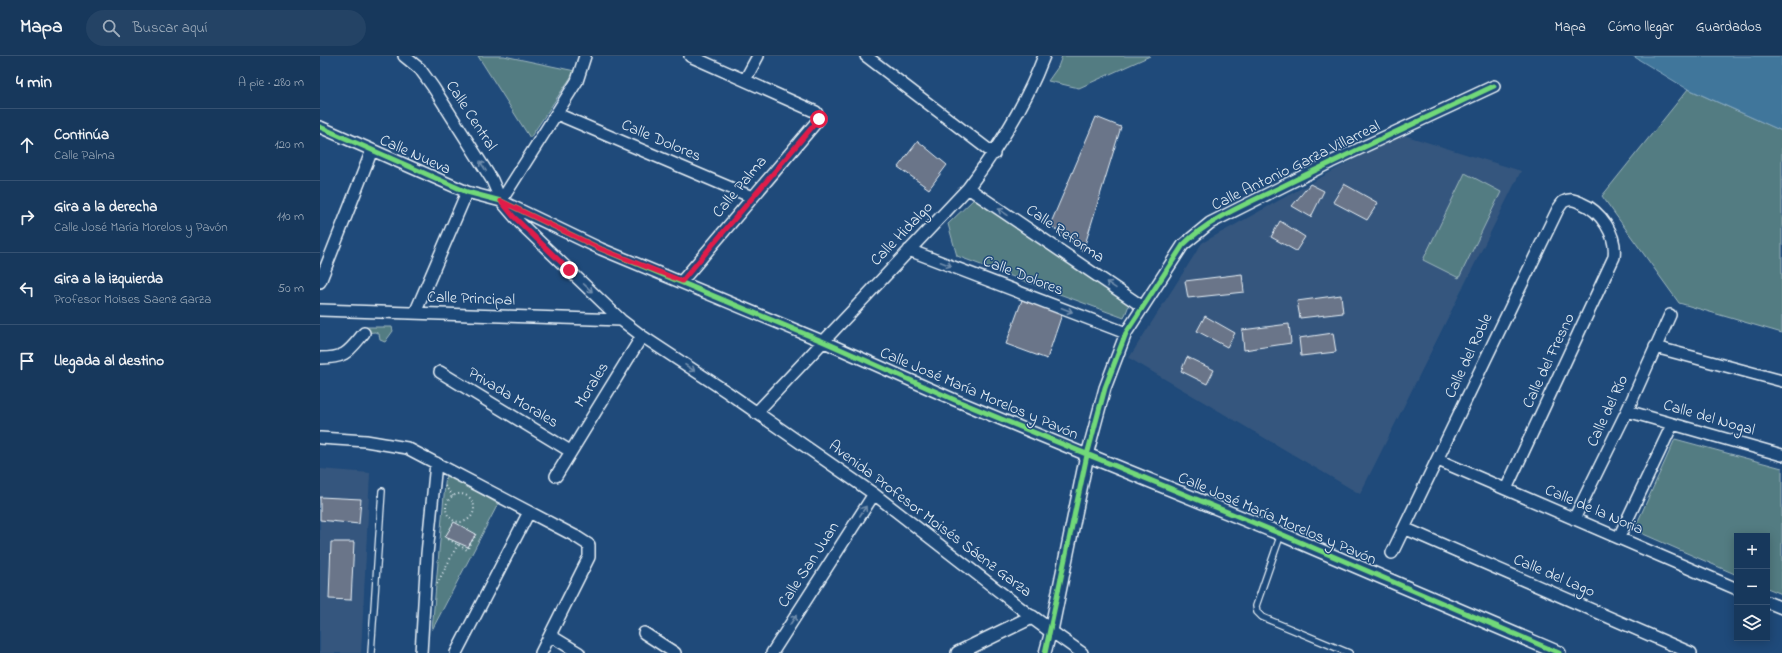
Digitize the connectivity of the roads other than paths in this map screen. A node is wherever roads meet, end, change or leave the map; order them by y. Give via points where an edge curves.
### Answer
1 (404, 56) edge
2 (585, 56) edge
3 (690, 56) edge
4 (758, 56) edge
5 (866, 56) edge
6 (1044, 56) edge
7 (745, 80) junction
8 (1494, 86) dead end
9 (557, 114) junction
10 (320, 127) edge
11 (372, 150) junction
12 (994, 154) junction
13 (968, 188) junction
14 (467, 192) junction
15 (752, 197) junction
16 (501, 201) junction
17 (1614, 244) joint
18 (909, 250) junction
19 (682, 281) junction
20 (320, 282) edge
21 (1143, 307) junction
22 (320, 310) edge
23 (415, 313) junction
24 (1670, 315) dead end
25 (621, 320) junction
26 (364, 333) dead end
27 (1126, 333) junction
28 (642, 336) junction
29 (822, 341) junction
30 (1655, 347) junction
31 (320, 358) edge
32 (440, 372) dead end
33 (1782, 381) edge
34 (1627, 411) junction
35 (756, 413) junction
36 (1672, 425) junction
37 (320, 438) edge
38 (570, 451) junction
39 (1087, 455) junction
40 (1782, 455) edge
41 (1438, 460) junction
42 (436, 463) junction
43 (556, 476) dead end
44 (1506, 490) junction
45 (382, 491) dead end
46 (874, 494) junction
47 (529, 512) junction
48 (1574, 519) junction
49 (1404, 528) junction
50 (1281, 534) junction
51 (1619, 537) junction
52 (1392, 553) dead end
53 (1734, 588) edge
54 (1770, 603) edge
55 (1782, 608) edge
56 (1032, 617) junction
57 (1051, 631) junction
58 (644, 633) dead end
59 (551, 636) junction
60 (371, 653) edge
61 (421, 653) edge
62 (456, 653) edge
63 (541, 653) edge
64 (579, 653) edge
65 (675, 653) edge
66 (772, 653) edge
67 (958, 653) edge
68 (1046, 653) edge
69 (1082, 653) edge
70 (1349, 653) edge
71 (1559, 653) edge
72 (1691, 653) edge

16 -> 1 street, Calle Central via 492,180 433,87 420,69
2 - 9 street via 577,81
3 - 7 street
4 - 7 street
5 - 12 street
6 - 12 street, Calle Hidalgo via 1018,112
7 - 15 street, Calle Palma via 816,112 819,119
8 - 21 street, Calle Antonio Garza Villarreal via 1331,162 1210,223 1183,245
9 - 15 street, Calle Dolores
9 - 16 street
10 - 11 street, Calle Nueva
11 - 14 street, Calle Nueva
11 - 20 street
12 - 13 street, Calle Hidalgo
13 - 18 street, Calle Hidalgo
21 -> 13 street, Calle Reforma
14 - 16 street, Calle Nueva
14 - 23 street
15 - 19 street, Calle Palma
16 - 19 street, Calle José María Morelos y Pavón via 601,249
16 -> 25 street, Calle Central via 520,223
17 - 41 street, Calle del Roble via 1606,226 1595,211 1579,202 1566,200 1558,209
17 - 44 street, Calle del Fresno via 1614,257 1606,278
18 -> 27 street, Calle Dolores
18 - 29 street, Calle Hidalgo
19 - 29 street, Calle José María Morelos y Pavón
21 - 27 street, Calle Antonio Garza Villarreal
22 - 23 street, Calle Principal
23 - 25 street, Calle Principal
24 - 30 street, Calle del Río
25 - 28 street, Avenida Profesor Moisés Sáenz Garza
26 - 31 street via 346,354 335,358
27 - 39 street, Calle Antonio Garza Villarreal via 1105,388
28 -> 35 street, Avenida Profesor Moisés Sáenz Garza
28 - 38 street, Morales
29 - 35 street, Calle Hidalgo
29 - 39 street, Calle José María Morelos y Pavón
30 - 33 street
30 - 34 street, Calle del Río
32 - 38 street, Privada Morales
34 - 36 street, Calle del Nogal
34 - 48 street, Calle del Río
35 - 46 street, Avenida Profesor Moisés Sáenz Garza
36 - 40 street, Calle del Nogal
36 - 51 street
37 - 42 street via 392,444
38 - 43 street, Morales
39 - 50 street, Calle José María Morelos y Pavón
39 - 57 street, Calle Antonio Garza Villarreal
41 - 44 street, Calle de la Noria
41 - 49 street, Calle del Roble
42 - 47 street
42 - 61 street via 426,562
44 - 48 street, Calle de la Noria
45 - 60 lane
46 - 56 street, Avenida Profesor Moisés Sáenz Garza
66 -> 46 street, Calle San Juan
47 - 59 street via 585,542 590,549 589,557
47 - 62 street
48 - 51 street, Calle de la Noria
49 - 52 street, Calle del Roble
49 - 72 street, Calle del Lago
50 - 70 lane via 1256,612 1262,617
50 - 71 street, Calle José María Morelos y Pavón
51 - 53 street, Calle de la Noria
54 - 55 street
56 - 57 street, Avenida Profesor Moisés Sáenz Garza
56 - 67 street
57 - 68 street, Calle Antonio Garza Villarreal
57 - 69 street, Avenida Profesor Moisés Sáenz Garza
58 - 65 street
59 - 63 street
59 - 64 street

